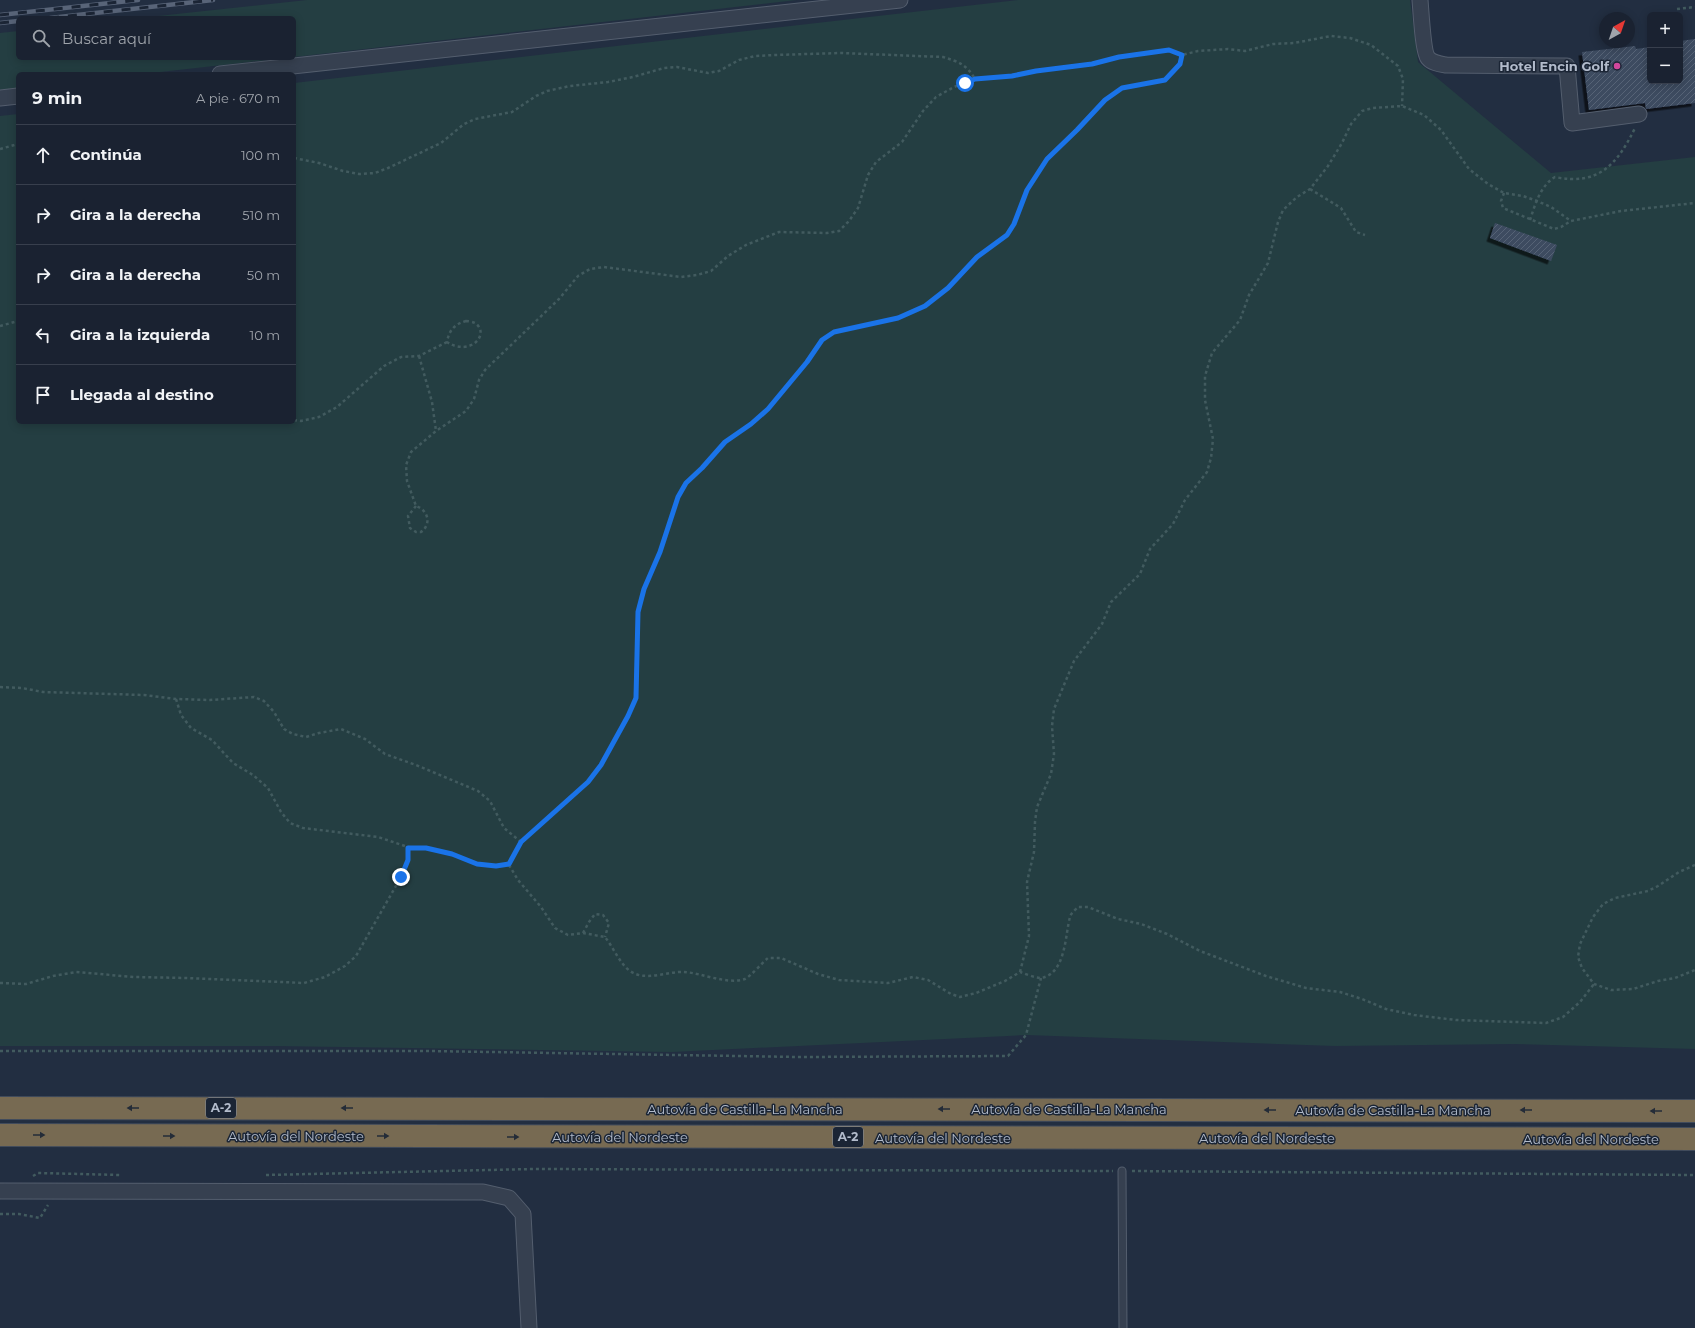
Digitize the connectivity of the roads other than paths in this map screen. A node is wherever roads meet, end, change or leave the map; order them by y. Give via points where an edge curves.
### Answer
1 (900, 0) edge
2 (1420, 0) edge
3 (238, 72) edge
4 (16, 96) edge
5 (0, 98) edge
6 (1639, 114) road end
7 (0, 1108) edge
8 (1695, 1111) edge
9 (0, 1135) edge
10 (1695, 1139) edge
11 (1122, 1171) road end
12 (4, 1191) edge
13 (529, 1328) edge
14 (1123, 1328) edge

1 - 3 street
2 - 6 street via 1425,48 1428,58 1434,62 1446,65 1566,66 1572,123
4 - 5 street
8 -> 7 highway, Autovía de Castilla-La Mancha / A-2
9 -> 10 highway, Autovía del Nordeste / A-2
11 - 14 lane
12 - 13 street via 483,1192 509,1198 523,1214

